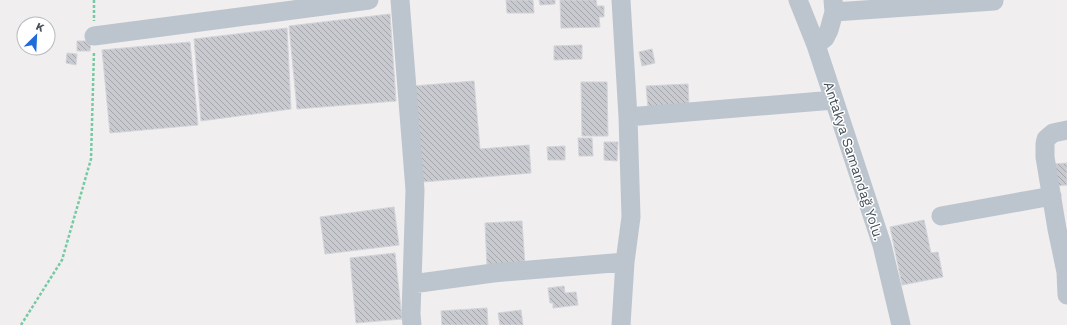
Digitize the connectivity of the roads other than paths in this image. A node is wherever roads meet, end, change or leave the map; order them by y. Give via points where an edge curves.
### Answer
1 (370, 0) edge
2 (400, 0) edge
3 (621, 0) edge
4 (798, 0) edge
5 (994, 1) edge
6 (833, 6) edge
7 (94, 36) road end
8 (816, 45) junction
9 (834, 100) junction
10 (628, 117) junction
11 (1067, 130) edge
12 (1052, 196) junction
13 (940, 216) dead end
14 (625, 262) junction
15 (412, 284) junction
16 (1067, 295) edge
17 (412, 325) edge
18 (621, 325) edge
19 (901, 325) edge

1 - 7 street
2 - 15 street via 415,190
3 - 10 street
4 - 8 street, Antakya Samandağ Yolu.
5 - 6 street
6 - 8 street via 830,30
8 - 9 street, Antakya Samandağ Yolu.
9 - 10 street
9 - 19 street, Antakya Samandağ Yolu. via 882,245
10 - 14 street via 630,217
11 - 12 street via 1053,133 1046,139 1045,157
12 - 13 street
12 - 16 street via 1066,272
14 - 15 street via 492,273
14 - 18 street
15 - 17 street

